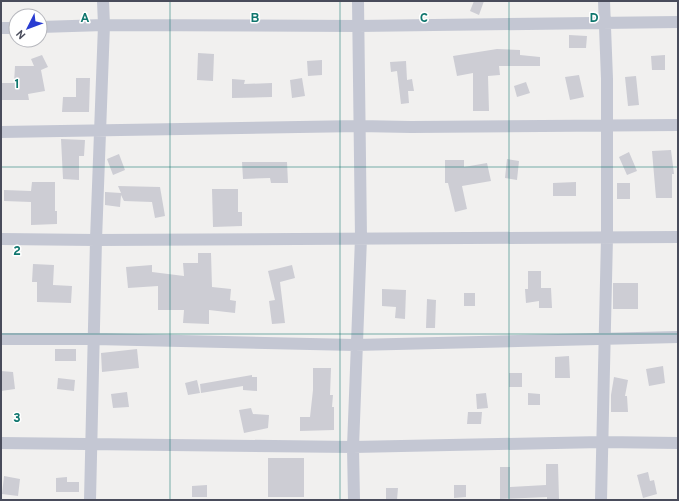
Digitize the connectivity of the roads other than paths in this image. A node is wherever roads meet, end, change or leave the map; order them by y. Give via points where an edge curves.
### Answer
1 (103, 1) edge
2 (358, 1) edge
3 (604, 1) edge
4 (604, 22) junction
5 (678, 22) edge
6 (104, 25) junction
7 (358, 26) junction
8 (48, 27) edge
9 (678, 125) edge
10 (359, 126) junction
11 (606, 126) junction
12 (101, 130) junction
13 (1, 132) edge
14 (607, 237) junction
15 (678, 237) edge
16 (361, 238) junction
17 (1, 239) edge
18 (96, 240) junction
19 (678, 337) edge
20 (604, 338) junction
21 (1, 339) edge
22 (95, 339) junction
23 (355, 345) junction
24 (602, 442) junction
25 (1, 443) edge
26 (678, 443) edge
27 (93, 445) junction
28 (353, 447) junction
29 (90, 500) edge
30 (354, 500) edge
31 (601, 500) edge

1 - 6 street
2 - 7 street
3 - 4 street
4 - 5 street
4 - 7 street
4 - 11 street
6 - 7 street
6 - 8 street
6 - 12 street
7 - 10 street
9 - 11 street
10 - 11 street
10 - 12 street
10 - 16 street
11 - 14 street
12 - 13 street
12 - 18 street
14 - 15 street
14 - 16 street
14 - 20 street
16 - 18 street
16 - 23 street
17 - 18 street
18 - 22 street
19 - 20 street
20 - 23 street
20 - 24 street
21 - 22 street
22 - 23 street
22 - 27 street
23 - 28 street
24 - 26 street
24 - 28 street
24 - 31 street
25 - 27 street
27 - 28 street
27 - 29 street
28 - 30 street

